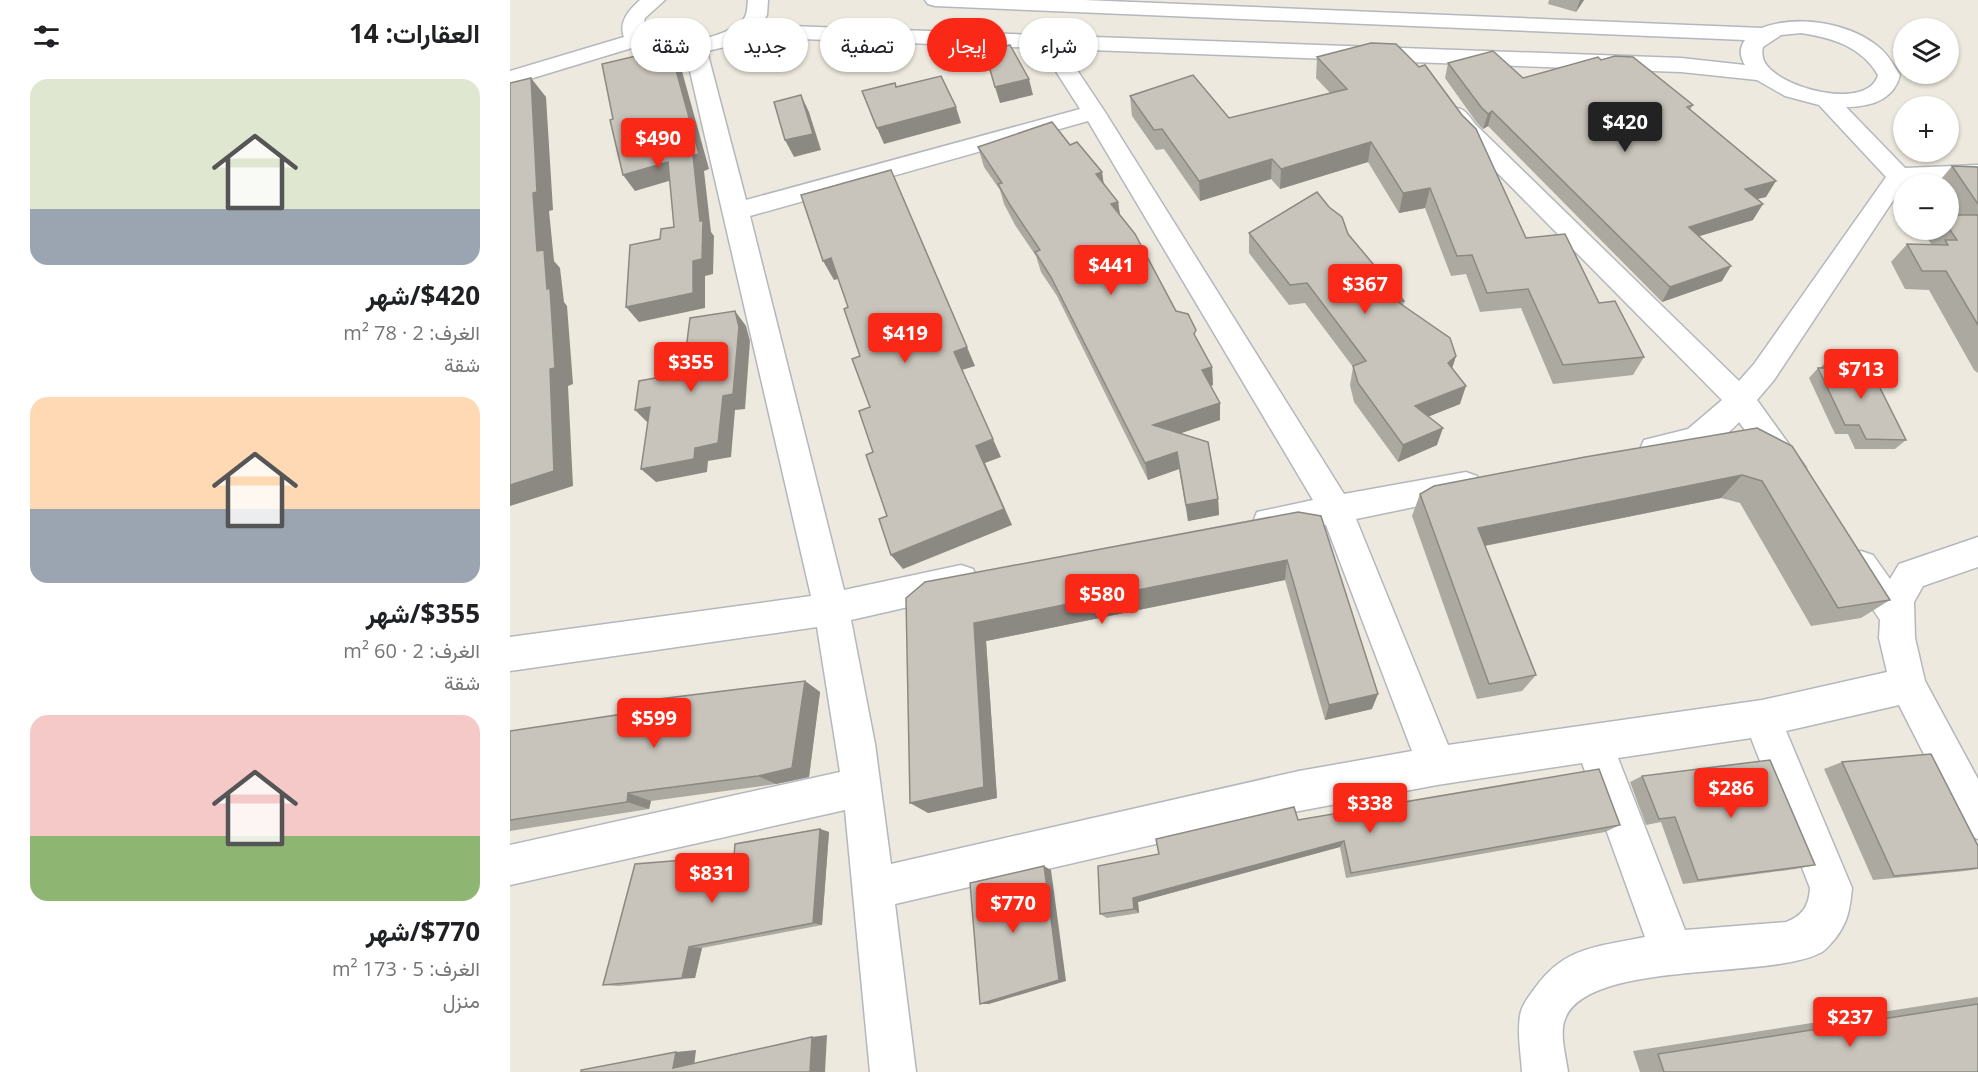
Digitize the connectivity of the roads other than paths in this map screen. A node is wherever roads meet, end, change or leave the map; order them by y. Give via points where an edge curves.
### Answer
1 (655, 0) edge
2 (758, 0) edge
3 (935, 0) edge
4 (1360, 0) edge
5 (1342, 17) junction
6 (637, 18) edge
7 (755, 18) edge
8 (631, 32) edge
9 (631, 32) edge
10 (808, 33) edge
11 (1762, 34) junction
12 (1019, 41) edge
13 (1098, 44) edge
14 (1414, 56) junction
15 (510, 57) edge
16 (701, 72) edge
17 (1068, 72) edge
18 (1764, 74) junction
19 (510, 78) edge
20 (1827, 100) junction
21 (1094, 112) junction
22 (1978, 173) edge
23 (1897, 174) edge
24 (1952, 174) edge
25 (1893, 185) edge
26 (736, 211) junction
27 (1740, 400) junction
28 (1627, 454) edge
29 (1499, 479) edge
30 (1808, 494) edge
31 (1336, 510) junction
32 (1243, 527) edge
33 (1849, 550) edge
34 (1978, 552) edge
35 (986, 575) edge
36 (831, 609) junction
37 (1897, 616) junction
38 (510, 654) edge
39 (1908, 685) junction
40 (1762, 718) junction
41 (1594, 744) junction
42 (1437, 766) junction
43 (862, 787) junction
44 (1978, 819) edge
45 (510, 865) edge
46 (873, 889) junction
47 (1672, 952) junction
48 (893, 1072) edge
49 (1545, 1072) edge

1 - 6 street via 639,12
2 - 7 street
3 - 5 street
4 - 5 street
5 - 11 street
8 - 15 street
9 - 19 street
10 - 12 street
11 - 18 street via 1752,45 1752,59
11 - 20 street via 1779,28 1825,30 1869,48 1883,61 1889,75 1886,87 1873,96
13 - 14 street
14 - 18 street via 1708,67
14 - 27 street via 1467,129
16 - 26 street
17 - 21 street
18 - 20 street via 1781,86
20 - 23 street
21 - 26 street
21 - 31 street
22 - 24 street
25 - 27 street via 1764,372
26 - 36 street
27 - 28 street via 1697,439
27 - 30 street
29 - 31 street
31 - 32 street
31 - 42 street
33 - 37 street
34 - 37 street via 1911,575 1897,600
35 - 36 street
36 - 38 street
36 - 43 street
37 - 39 street via 1897,638
39 - 40 street
39 - 44 street
40 - 41 street
40 - 47 street via 1831,888 1829,913 1809,936 1786,943
41 - 42 street
41 - 47 street
42 - 46 street via 1299,791
43 - 45 street
43 - 46 street
46 - 48 street
47 - 49 street via 1579,973 1559,991 1542,1015

